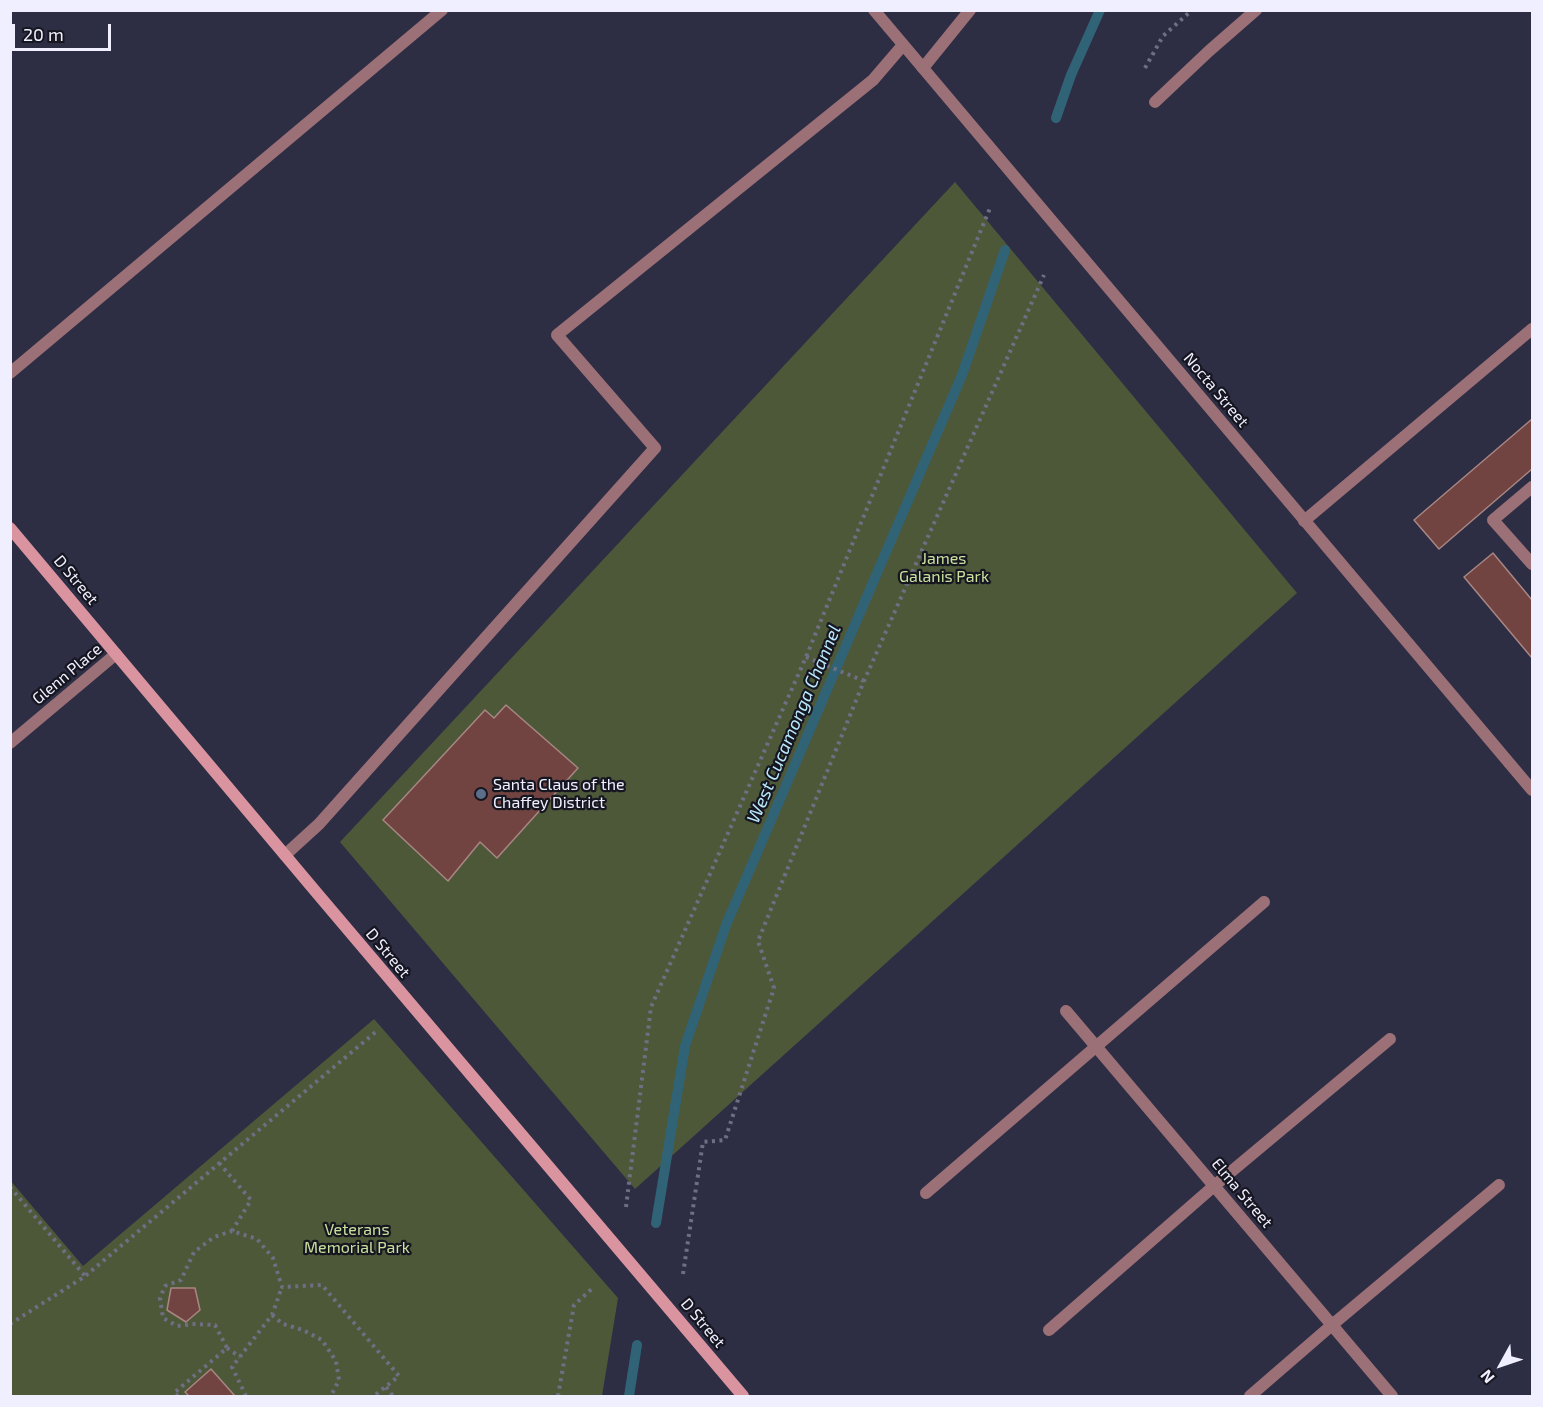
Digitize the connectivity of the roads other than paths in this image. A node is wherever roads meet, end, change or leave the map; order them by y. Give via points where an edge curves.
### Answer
1 (442, 10) edge
2 (874, 10) edge
3 (970, 10) edge
4 (1256, 10) edge
5 (903, 45) junction
6 (923, 68) junction
7 (1155, 102) dead end
8 (1533, 329) edge
9 (10, 373) edge
10 (1533, 487) edge
11 (1304, 521) junction
12 (10, 528) edge
13 (1533, 564) edge
14 (116, 654) junction
15 (10, 743) edge
16 (1533, 790) edge
17 (285, 855) junction
18 (1264, 902) dead end
19 (1066, 1011) dead end
20 (1390, 1039) dead end
21 (1096, 1047) junction
22 (1499, 1185) dead end
23 (1214, 1186) junction
24 (926, 1193) dead end
25 (1332, 1325) junction
26 (1049, 1330) dead end
27 (743, 1396) edge
28 (1250, 1396) edge
29 (1392, 1396) edge

1 - 9 street
2 - 5 street, Nocta Street
3 - 6 street
4 - 7 street
5 - 6 street, Nocta Street
5 - 17 street via 873,80 557,335 655,448 319,824
6 - 11 street, Nocta Street
8 - 11 street
10 - 13 street via 1493,519
11 - 16 street, Nocta Street
12 - 14 street, D Street
14 - 15 street, Glenn Place
14 - 17 street, D Street
17 - 27 street, D Street
18 - 21 street
19 - 21 street, Elma Street
20 - 23 street
21 - 23 street, Elma Street
21 - 24 street
22 - 25 street
23 - 25 street, Elma Street
23 - 26 street
25 - 28 street
25 - 29 street, Elma Street

